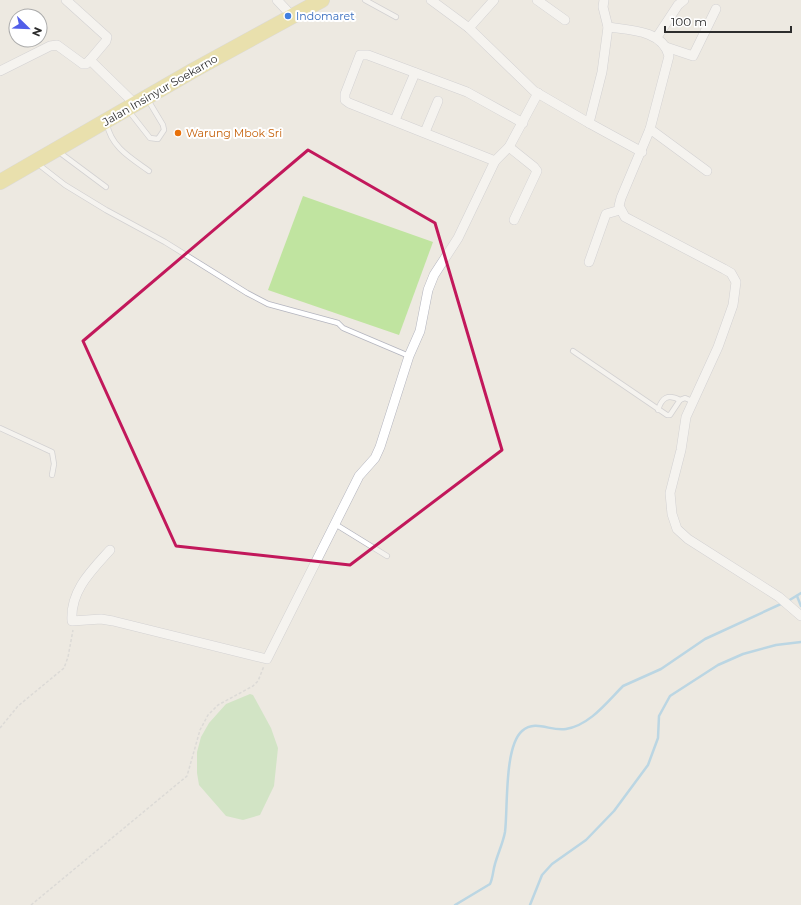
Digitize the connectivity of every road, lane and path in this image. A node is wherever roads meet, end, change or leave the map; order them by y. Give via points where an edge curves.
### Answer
1 (66, 0) edge
2 (277, 0) edge
3 (322, 0) edge
4 (365, 0) edge
5 (431, 0) edge
6 (494, 0) edge
7 (537, 0) edge
8 (604, 0) edge
9 (684, 0) edge
10 (716, 8) dead end
11 (292, 16) junction
12 (396, 17) dead end
13 (565, 20) dead end
14 (608, 27) junction
15 (469, 28) junction
16 (657, 37) junction
17 (666, 47) junction
18 (90, 60) junction
19 (0, 71) edge
20 (416, 73) junction
21 (538, 93) junction
22 (438, 101) dead end
23 (136, 103) junction
24 (395, 120) junction
25 (106, 121) junction
26 (523, 123) junction
27 (589, 123) junction
28 (650, 129) junction
29 (425, 132) junction
30 (509, 147) junction
31 (56, 150) junction
32 (642, 152) junction
33 (495, 161) junction
34 (36, 162) junction
35 (707, 170) dead end
36 (149, 171) dead end
37 (0, 182) edge
38 (106, 187) dead end
39 (620, 210) junction
40 (514, 220) dead end
41 (589, 262) dead end
42 (573, 351) dead end
43 (409, 356) junction
44 (680, 400) junction
45 (692, 402) junction
46 (658, 410) junction
47 (0, 428) edge
48 (52, 475) dead end
49 (335, 524) junction
50 (110, 550) dead end
51 (387, 556) dead end
52 (801, 616) edge
53 (72, 621) junction
54 (267, 659) junction
55 (0, 728) edge
56 (31, 905) edge

1 - 18 street via 107,37
2 - 11 street
3 - 11 main road, Jalan Insinyur Soekarno
4 - 12 lane
5 - 15 street
6 - 15 street
7 - 13 street
8 - 14 street via 603,7
9 - 16 street
10 - 17 street via 693,56
11 - 23 main road, Jalan Insinyur Soekarno
14 - 16 street
14 - 27 street via 602,72
15 - 21 street
16 - 17 street
17 - 28 street via 669,60
18 - 19 street via 83,64 60,46 54,45
18 - 23 street
20 - 24 street
20 - 24 street via 368,55 360,55 345,100
20 - 26 street via 467,92
21 - 26 street
21 - 27 street
22 - 29 street
23 - 23 lane via 150,138 158,138 164,130 163,125
23 - 25 main road, Jalan Insinyur Soekarno
24 - 29 street
25 - 31 main road, Jalan Insinyur Soekarno
25 - 36 lane via 108,133 119,149
26 - 30 street
27 - 32 street
28 - 32 street
28 - 35 street
29 - 33 street
30 - 33 street
30 - 40 street via 537,171
31 - 34 main road, Jalan Insinyur Soekarno
31 - 38 lane
32 - 39 street via 621,198
33 - 43 street via 458,238 434,275 428,290 420,331
34 - 37 main road, Jalan Insinyur Soekarno
34 - 43 lane via 65,185 268,304 338,323 343,328
39 - 41 street via 606,214
39 - 45 street via 625,217 639,226 724,269 736,282 733,305 718,347
42 - 46 lane
43 - 49 street via 375,458 359,476
44 - 45 lane via 685,398
44 - 46 lane via 665,397 660,402
44 - 46 lane via 670,415 667,416
45 - 52 street via 686,416 682,450 670,493 674,524 688,540 779,597
47 - 48 lane via 52,452
49 - 51 lane
49 - 54 street
50 - 53 street via 88,573 78,589 72,606
53 - 54 street via 113,621
53 - 55 path via 74,627 64,668 18,706
54 - 56 path via 258,681 253,686 218,705 208,715 200,730 187,776

